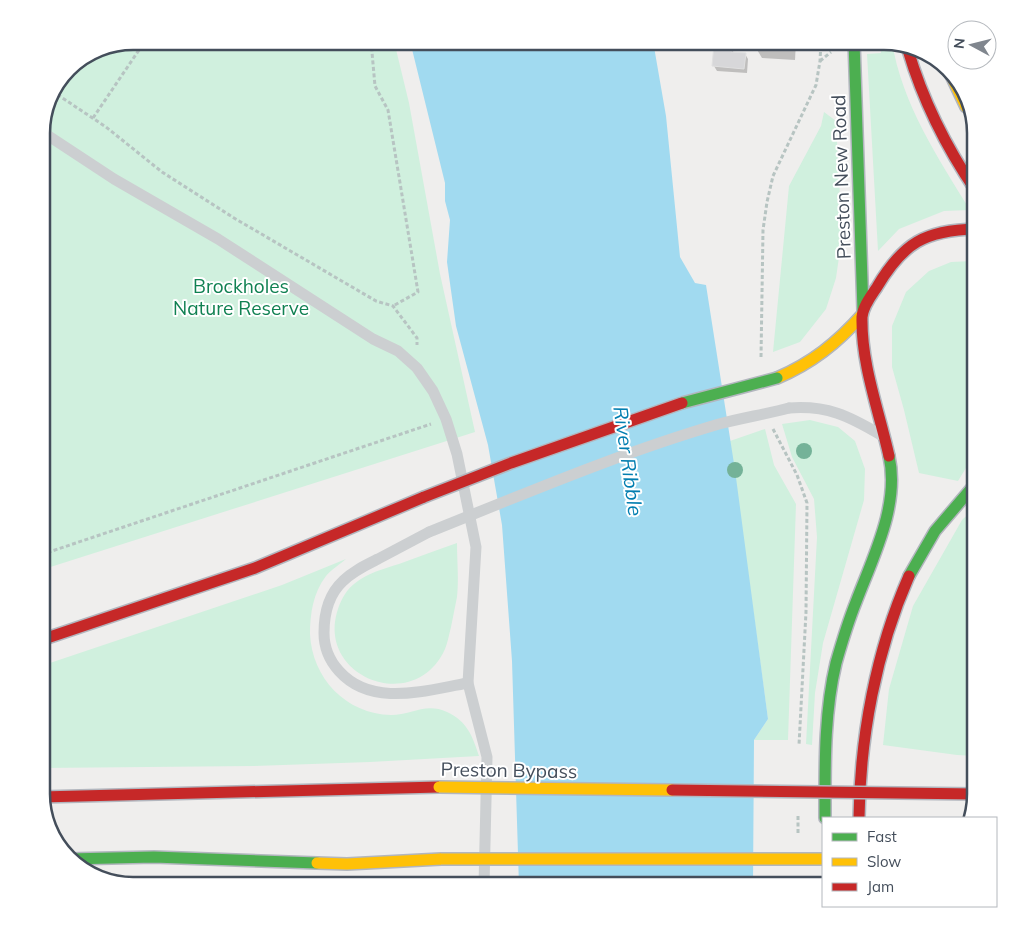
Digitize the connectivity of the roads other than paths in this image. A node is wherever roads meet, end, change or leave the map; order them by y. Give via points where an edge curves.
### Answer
1 (854, 50) edge
2 (909, 54) edge
3 (50, 136) edge
4 (967, 177) edge
5 (967, 228) edge
6 (863, 312) junction
7 (884, 437) junction
8 (967, 493) edge
9 (50, 637) edge
10 (468, 683) junction
11 (967, 794) edge
12 (50, 797) edge
13 (825, 817) edge
14 (859, 817) edge
15 (81, 859) edge
16 (822, 859) edge
17 (484, 877) edge

1 - 6 highway, Preston New Road
2 - 4 highway via 933,119
3 - 10 lane via 373,339 398,351 434,390 457,454 476,547
5 - 6 highway via 939,231 921,237 906,248 892,262
6 - 7 highway, Preston New Road via 868,370
6 - 9 highway, bridge via 840,340 801,369 682,403 511,462 255,568
7 - 10 lane, bridge via 832,410 807,407 720,424 556,481 429,532 356,571 333,592 325,619 325,647 344,678 354,685 370,692 414,693
7 - 13 highway, Preston New Road via 892,474 891,494 878,544 841,645 832,688
8 - 14 highway via 925,547 893,612 872,689
10 - 17 lane via 486,757
11 - 12 highway, Preston Bypass, bridge via 439,787
15 - 16 highway, bridge via 154,857 347,864 441,859

